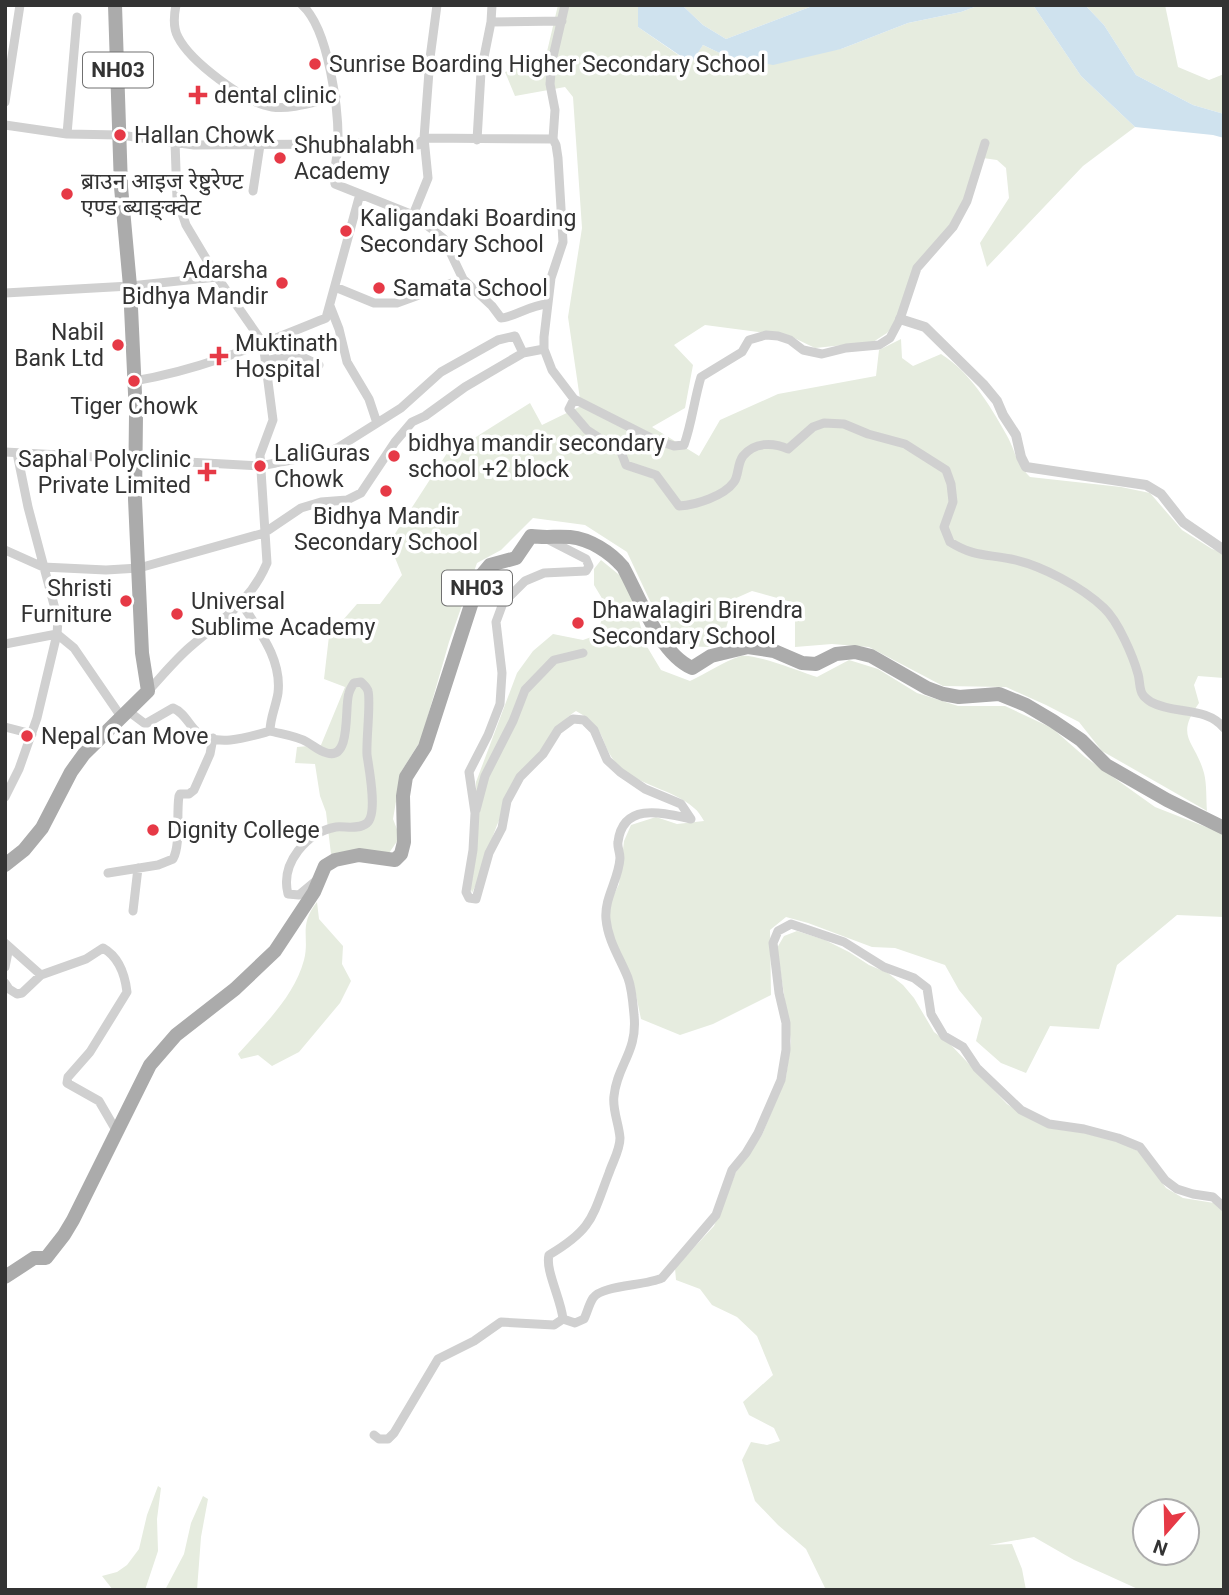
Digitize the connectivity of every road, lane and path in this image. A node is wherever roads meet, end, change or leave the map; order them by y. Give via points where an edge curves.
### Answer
1 (20, 5) edge
2 (115, 5) edge
3 (176, 5) edge
4 (302, 5) edge
5 (437, 5) edge
6 (492, 5) edge
7 (565, 5) edge
8 (77, 17) dead end
9 (562, 21) junction
10 (491, 22) junction
11 (7, 88) edge
12 (336, 97) junction
13 (5, 102) edge
14 (5, 125) edge
15 (67, 134) junction
16 (120, 135) junction
17 (424, 138) junction
18 (553, 139) junction
19 (477, 140) junction
20 (175, 142) junction
21 (985, 143) dead end
22 (338, 144) junction
23 (260, 145) junction
24 (253, 191) dead end
25 (360, 194) junction
26 (413, 215) junction
27 (216, 277) junction
28 (463, 279) junction
29 (130, 286) junction
30 (335, 287) junction
31 (5, 293) edge
32 (547, 303) junction
33 (330, 306) junction
34 (900, 319) junction
35 (263, 343) junction
36 (544, 349) junction
37 (523, 353) junction
38 (266, 362) junction
39 (319, 365) dead end
40 (134, 381) junction
41 (574, 399) junction
42 (401, 408) junction
43 (412, 422) junction
44 (377, 423) junction
45 (5, 453) edge
46 (17, 453) junction
47 (135, 460) junction
48 (260, 466) junction
49 (264, 533) junction
50 (544, 538) junction
51 (5, 550) edge
52 (1224, 550) edge
53 (43, 567) junction
54 (139, 568) junction
55 (242, 604) junction
56 (57, 634) junction
57 (5, 644) edge
58 (583, 653) dead end
59 (148, 691) junction
60 (125, 715) junction
61 (5, 727) edge
62 (1224, 728) edge
63 (270, 731) junction
64 (32, 734) junction
65 (213, 738) junction
66 (5, 797) edge
67 (475, 813) junction
68 (1224, 828) edge
69 (5, 864) edge
70 (138, 868) junction
71 (108, 873) dead end
72 (317, 880) junction
73 (133, 911) dead end
74 (7, 945) edge
75 (5, 967) edge
76 (41, 975) junction
77 (5, 984) edge
78 (117, 1132) junction
79 (1224, 1208) edge
80 (5, 1277) edge
81 (563, 1319) junction
82 (374, 1435) dead end

1 - 11 street
2 - 16 main road, NH03
3 - 12 street via 177,36 238,93 275,108
4 - 12 street via 320,36
5 - 17 street
6 - 10 street
7 - 9 street
8 - 15 street
9 - 10 street
9 - 18 street via 550,84 555,110
10 - 19 street via 481,72
11 - 13 street
12 - 22 street
14 - 15 street
15 - 16 street
16 - 20 street
16 - 29 main road, NH03
17 - 19 street
17 - 22 street via 418,145
17 - 26 street via 428,178
18 - 19 street
18 - 32 street via 563,242
20 - 23 street
20 - 27 street via 177,199 186,225
21 - 34 street via 967,201 953,227 917,268
22 - 23 street
22 - 25 street via 335,184
23 - 24 street
25 - 26 street
25 - 30 street
26 - 28 street via 444,239
27 - 29 street
27 - 35 street
28 - 30 street via 397,303 374,303
28 - 32 street via 501,318
29 - 31 street
29 - 40 main road, NH03
30 - 33 street
32 - 36 street
33 - 35 street via 326,318
33 - 44 street via 347,362
34 - 41 street via 890,338 879,345 822,354 778,336 749,340 742,352 701,377 684,445 653,439
34 - 52 street via 925,327 983,384 1016,435 1026,467 1146,485 1169,503 1183,522
35 - 38 street
35 - 40 street via 172,375
36 - 37 street
36 - 41 street via 552,370
37 - 42 street via 515,336 498,340 441,372
37 - 43 street
38 - 39 street via 296,354
38 - 48 street via 273,420
40 - 47 main road, NH03
41 - 62 street via 569,409 587,430 621,452 626,465 656,475 679,506 729,487 743,456 754,448 766,443 788,449 824,423 844,424 905,444 946,470 953,502 944,527 950,541 981,556 1037,568 1089,594 1116,625 1143,695 1184,713 1203,713
42 - 43 street
42 - 44 street
43 - 49 street via 361,493 348,500 302,508
44 - 48 street via 323,454
45 - 46 street
46 - 47 street
46 - 53 street
47 - 48 street
47 - 54 main road, NH03
48 - 49 street
49 - 54 street
49 - 55 street via 267,563
50 - 67 street via 586,559 589,566 586,571 544,573 525,581 503,603 496,622 502,673 500,704 469,772
50 - 68 main road via 585,541 616,559 670,650 692,668 712,656 748,647 816,664 836,654 855,652 943,694 999,694 1054,721 1107,765
50 - 72 main road, NH03 via 531,536 516,558 490,565 480,577 425,747 406,777 401,853 395,860 359,855 335,860
51 - 53 street
53 - 54 street
53 - 56 street via 58,620
54 - 59 main road, NH03
55 - 59 street via 190,647
55 - 63 street via 271,649 278,691
56 - 57 street
56 - 60 street via 75,649
56 - 64 street
58 - 67 street via 554,660 525,690 485,776
59 - 60 main road
60 - 65 street via 147,723 173,708 198,732
60 - 69 main road via 78,763 42,828
61 - 64 street
63 - 65 street via 226,740
63 - 72 street via 336,753 345,732 348,693 354,683 361,682 368,691 370,820 366,825 327,830 302,846 293,857 288,894 299,895
64 - 66 street
65 - 70 street via 194,790 180,794 179,846 173,859
67 - 81 street via 466,892 475,899 502,828 507,800 558,730 573,719 584,720 594,730 607,760 620,772 681,804 691,819 647,812 632,816 623,825 618,843 620,856 605,915 608,934 629,981 635,1039 613,1098 620,1139 596,1212 575,1239 549,1255 547,1262
70 - 71 street
70 - 73 street
72 - 78 main road, NH03 via 314,892 275,951 176,1035 150,1065
74 - 75 street
74 - 76 street
76 - 77 street via 22,993
76 - 78 street via 103,948 119,964 127,992 67,1083 99,1101
78 - 80 main road, NH03 via 54,1250
79 - 81 street via 1213,1197 1177,1189 1140,1147 1084,1129 1049,1124 1021,1110 963,1048 944,1036 931,1014 927,988 844,942 791,924 778,931 773,943 786,1023 781,1080 758,1133 732,1170 716,1215 662,1278 603,1291 594,1296 584,1320
81 - 82 street via 554,1325 501,1322 438,1359 394,1433 388,1439

